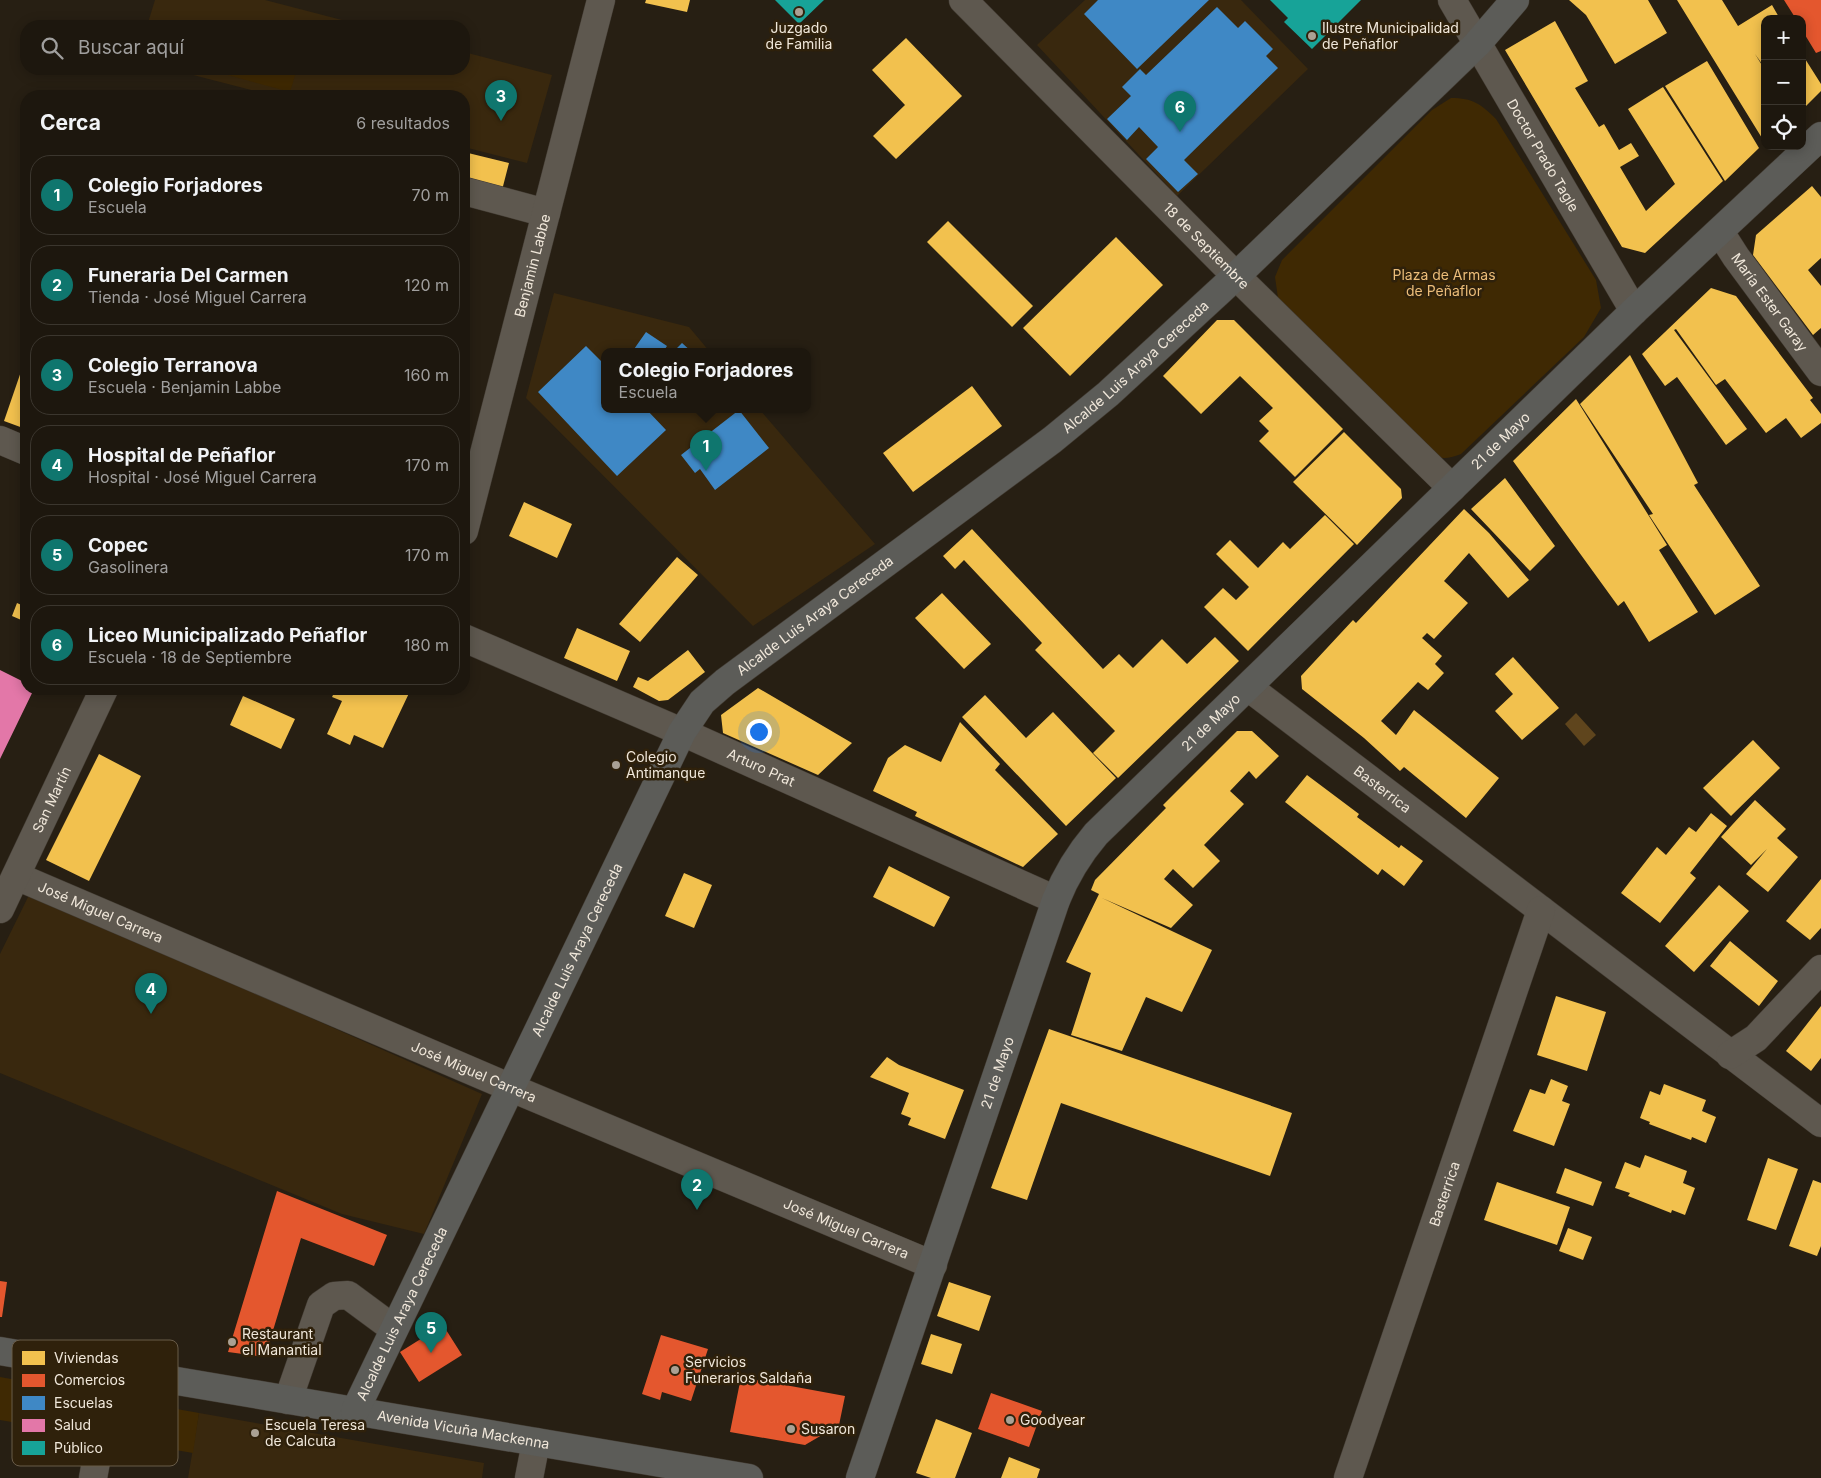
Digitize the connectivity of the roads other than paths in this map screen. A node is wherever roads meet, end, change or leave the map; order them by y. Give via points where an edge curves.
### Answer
1 (601, 0) edge
2 (963, 0) edge
3 (1452, 0) edge
4 (1514, 0) edge
5 (1477, 44) junction
6 (1821, 136) edge
7 (470, 193) edge
8 (546, 213) junction
9 (1720, 232) junction
10 (1236, 276) junction
11 (1634, 311) junction
12 (1821, 372) edge
13 (0, 440) edge
14 (20, 448) edge
15 (1452, 488) junction
16 (470, 509) edge
17 (470, 641) edge
18 (1248, 686) junction
19 (101, 695) edge
20 (682, 732) junction
21 (16, 876) junction
22 (1056, 900) junction
23 (0, 910) edge
24 (1541, 910) junction
25 (1821, 970) edge
26 (1730, 1055) junction
27 (509, 1087) junction
28 (1821, 1123) edge
29 (933, 1264) junction
30 (394, 1329) junction
31 (178, 1381) edge
32 (288, 1400) junction
33 (355, 1411) junction
34 (536, 1442) junction
35 (741, 1477) edge
36 (529, 1478) edge
37 (860, 1478) edge
38 (1348, 1478) edge

1 - 8 street, Benjamin Labbe
2 - 10 street, 18 de Septiembre
3 - 5 street, Doctor Prado Tagle
4 - 5 main road, Alcalde Luis Araya Cereceda
5 - 10 main road, Alcalde Luis Araya Cereceda
5 - 11 street, Doctor Prado Tagle
6 - 9 main road, 21 de Mayo
7 - 8 street
8 - 16 street, Benjamin Labbe
9 - 11 main road, 21 de Mayo
9 - 12 street, María Ester Garay
10 - 15 street, 18 de Septiembre
10 - 20 main road, Alcalde Luis Araya Cereceda via 1108,394 1052,440 713,692 702,702
11 - 15 main road, 21 de Mayo
13 - 14 street
15 - 18 main road, 21 de Mayo
17 - 20 street, Arturo Prat
18 - 22 main road, 21 de Mayo via 1096,834 1073,864
18 - 24 street, Basterrica
19 - 21 street, San Martín
20 - 22 street, Arturo Prat
20 - 27 main road, Alcalde Luis Araya Cereceda
21 - 23 street, San Martín
21 - 27 street, José Miguel Carrera
22 - 29 main road, 21 de Mayo
24 - 26 street, Basterrica
24 - 38 street, Basterrica
25 - 26 street via 1756,1038
26 - 28 street, Basterrica
27 - 29 street, José Miguel Carrera
27 - 30 main road, Alcalde Luis Araya Cereceda
29 - 37 main road, 21 de Mayo
30 - 32 street via 348,1295 328,1298 321,1305
30 - 33 main road, Alcalde Luis Araya Cereceda
31 - 32 main road, Avenida Vicuña Mackenna
32 - 33 main road, Avenida Vicuña Mackenna
33 - 34 main road, Avenida Vicuña Mackenna
34 - 35 main road, Avenida Vicuña Mackenna
34 - 36 street

